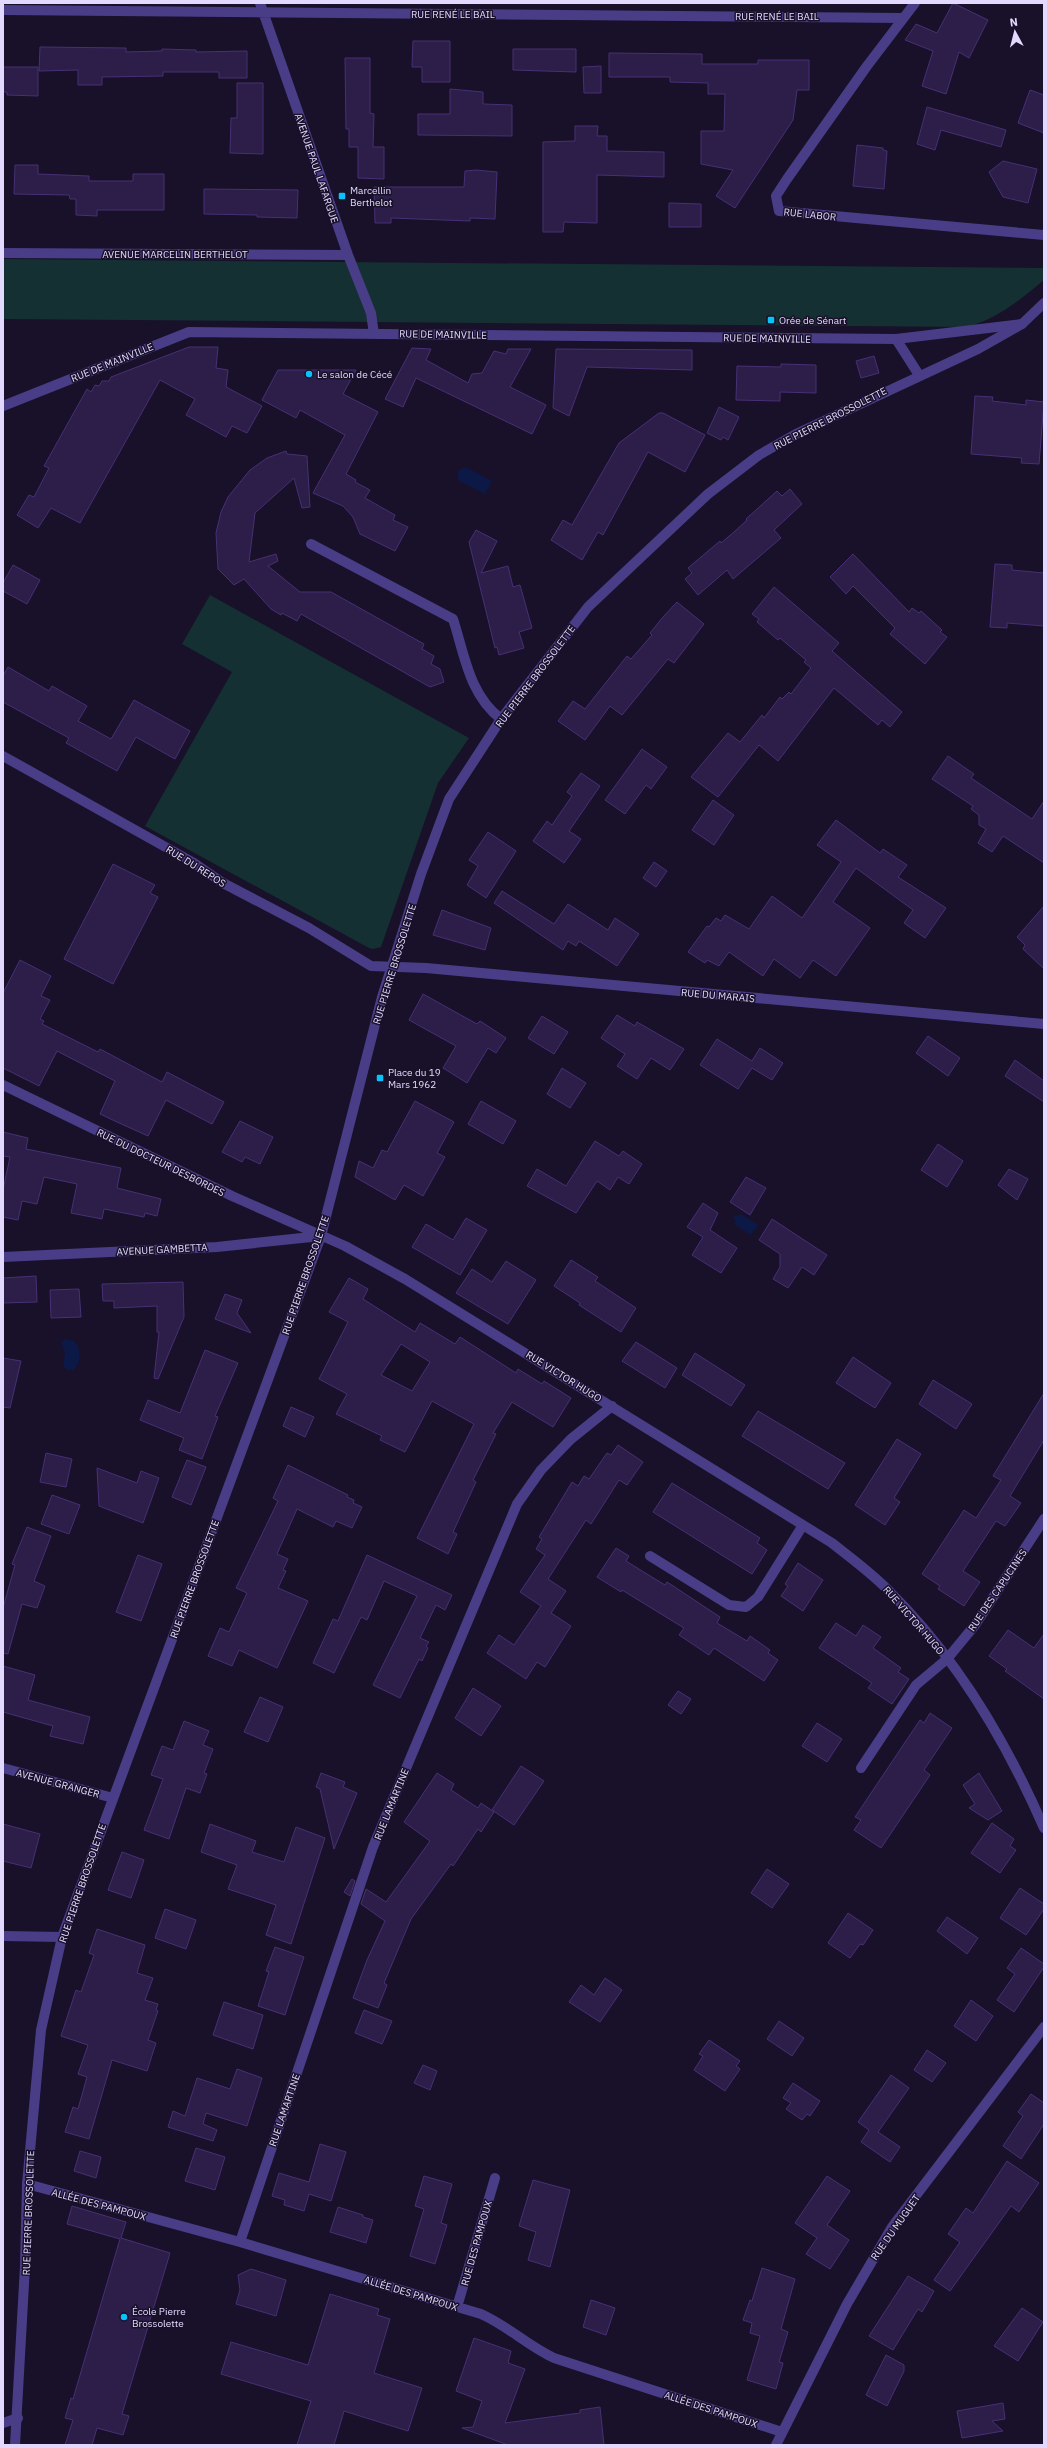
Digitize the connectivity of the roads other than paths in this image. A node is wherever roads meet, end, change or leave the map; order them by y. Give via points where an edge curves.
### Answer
1 (915, 3) edge
2 (261, 8) edge
3 (3, 10) edge
4 (903, 18) junction
5 (1044, 235) edge
6 (3, 253) edge
7 (348, 255) junction
8 (1044, 303) edge
9 (1022, 324) junction
10 (374, 334) junction
11 (896, 339) junction
12 (919, 376) junction
13 (3, 406) edge
14 (311, 544) dead end
15 (501, 719) junction
16 (3, 756) edge
17 (391, 968) junction
18 (1044, 1024) edge
19 (3, 1085) edge
20 (321, 1236) junction
21 (3, 1257) edge
22 (612, 1406) junction
23 (1044, 1519) edge
24 (803, 1525) junction
25 (650, 1556) dead end
26 (947, 1659) junction
27 (3, 1768) edge
28 (862, 1768) dead end
29 (113, 1798) junction
30 (1044, 1828) edge
31 (3, 1936) edge
32 (62, 1937) junction
33 (1044, 2027) edge
34 (494, 2178) dead end
35 (27, 2184) junction
36 (240, 2242) junction
37 (457, 2307) junction
38 (18, 2418) junction
39 (3, 2423) edge
40 (782, 2432) junction
41 (15, 2445) edge
42 (776, 2445) edge

1 - 4 street, RUE LABOR
2 - 3 street, RUE RENÉ LE BAIL
2 - 4 street, RUE RENÉ LE BAIL
2 - 7 street, AVENUE PAUL LAFARGUE
4 - 5 street, RUE LABOR via 776,196 779,211
6 - 7 street, AVENUE MARCELIN BERTHELOT
7 - 10 street, AVENUE PAUL LAFARGUE via 371,313
8 - 9 street, RUE PIERRE BROSSOLETTE
9 - 11 street, RUE DE MAINVILLE
9 - 12 street, RUE PIERRE BROSSOLETTE via 978,349
10 - 11 street, RUE DE MAINVILLE
10 - 13 street, RUE DE MAINVILLE via 189,332
11 - 12 street
12 - 15 street, RUE PIERRE BROSSOLETTE via 796,434 759,455 708,494 588,607
14 - 15 street via 453,619 476,692 489,710
15 - 17 street, RUE PIERRE BROSSOLETTE via 449,799 421,874
16 - 17 street, RUE DU REPOS via 194,863 223,883 309,928 371,966
17 - 18 street, RUE DU MARAIS via 426,968
17 - 20 street, RUE PIERRE BROSSOLETTE
19 - 20 street, RUE DU DOCTEUR DESBORDES via 232,1196
20 - 21 street, AVENUE GAMBETTA via 216,1247
20 - 22 street, RUE VICTOR HUGO via 345,1246 411,1282
20 - 29 street, RUE PIERRE BROSSOLETTE
22 - 24 street, RUE VICTOR HUGO
22 - 36 street, RUE LAMARTINE via 571,1439 540,1470 517,1504 373,1847
23 - 26 street, RUE DES CAPUCINES via 975,1625
24 - 25 street via 758,1597 746,1607 729,1605
24 - 26 street, RUE VICTOR HUGO via 832,1543 880,1582 924,1629
26 - 28 street, RUE VICTOR HUGO via 916,1685
26 - 30 street, RUE VICTOR HUGO via 989,1718 1023,1779
27 - 29 street, AVENUE GRANGER
29 - 32 street, RUE PIERRE BROSSOLETTE
31 - 32 street
32 - 35 street, RUE PIERRE BROSSOLETTE via 41,2030
33 - 40 street, RUE DU MUGUET via 892,2227 847,2304
34 - 37 street, RUE DES PAMPOUX
35 - 36 street, ALLÉE DES PAMPOUX
35 - 38 street, RUE PIERRE BROSSOLETTE
36 - 37 street, ALLÉE DES PAMPOUX
37 - 40 street, ALLÉE DES PAMPOUX via 501,2323 533,2348 554,2358
38 - 39 street
38 - 41 street, RUE PIERRE BROSSOLETTE
40 - 42 street, RUE DU MUGUET

